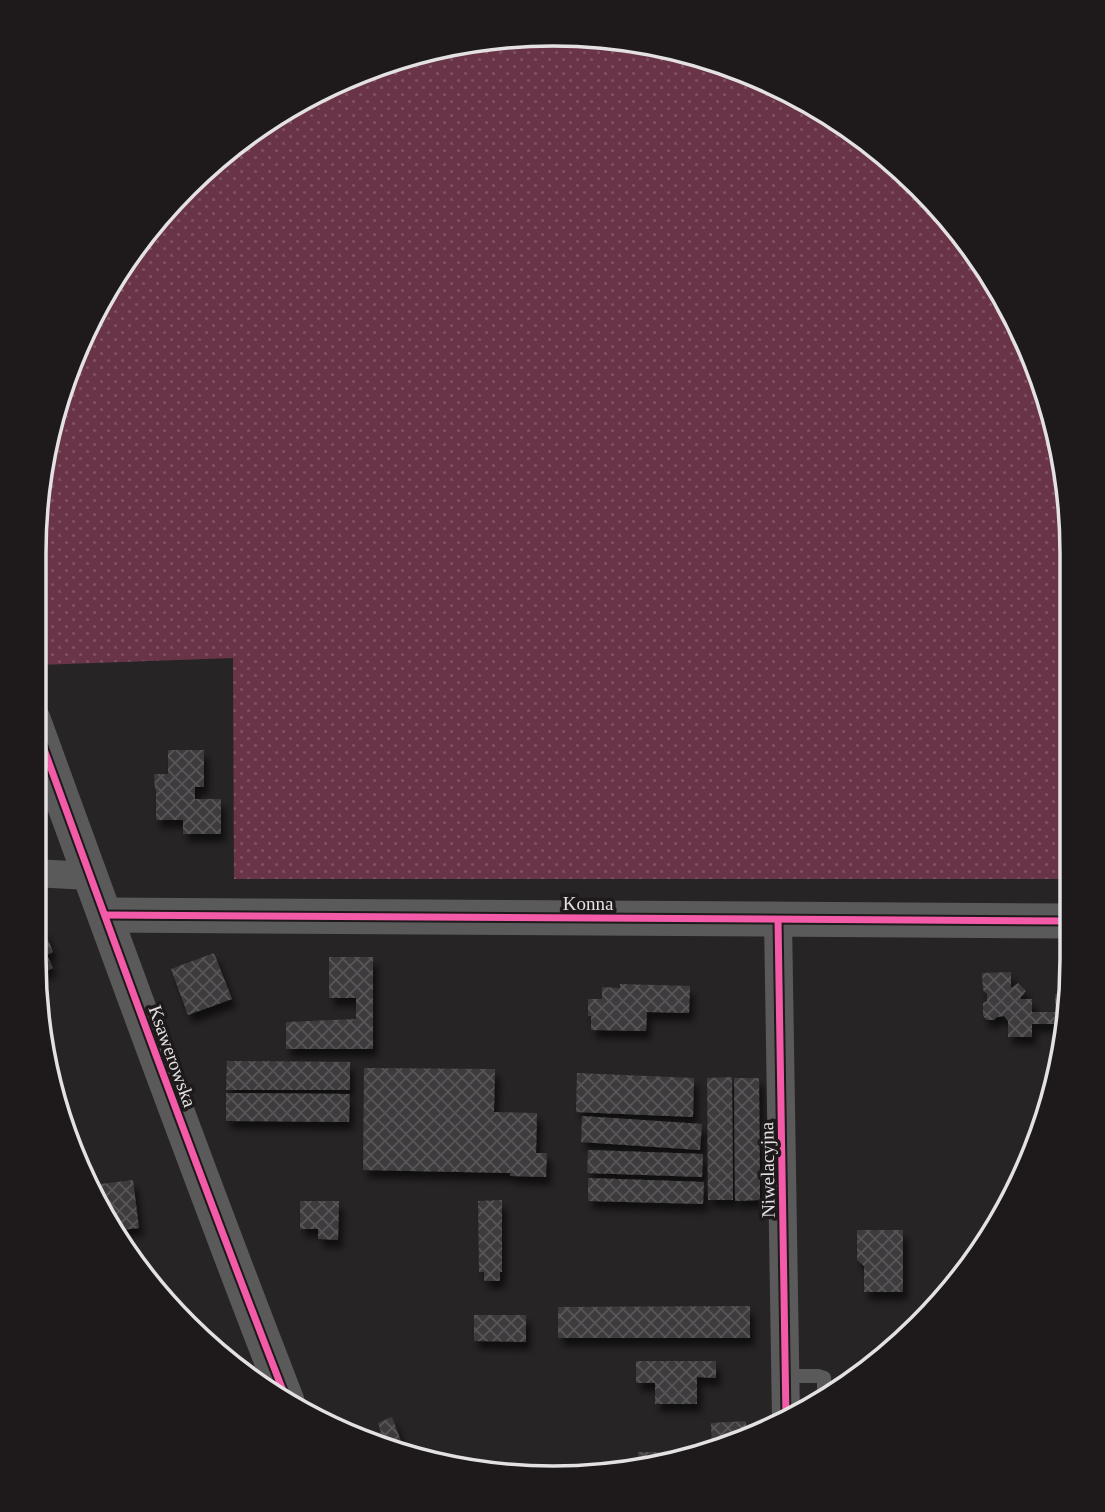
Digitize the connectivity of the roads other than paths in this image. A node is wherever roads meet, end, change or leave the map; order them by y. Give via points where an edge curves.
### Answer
1 (46, 755) edge
2 (46, 874) edge
3 (90, 876) junction
4 (105, 915) junction
5 (778, 920) junction
6 (1060, 921) edge
7 (786, 1376) junction
8 (824, 1387) edge
9 (282, 1388) edge
10 (786, 1409) edge

1 - 3 street, Ksawerowska
2 - 3 street
3 - 4 street, Ksawerowska
4 - 5 street, Konna
4 - 9 street, Ksawerowska
5 - 6 street, Konna
5 - 7 street, Niwelacyjna
7 - 8 lane via 818,1376 824,1378
7 - 10 street, Niwelacyjna

